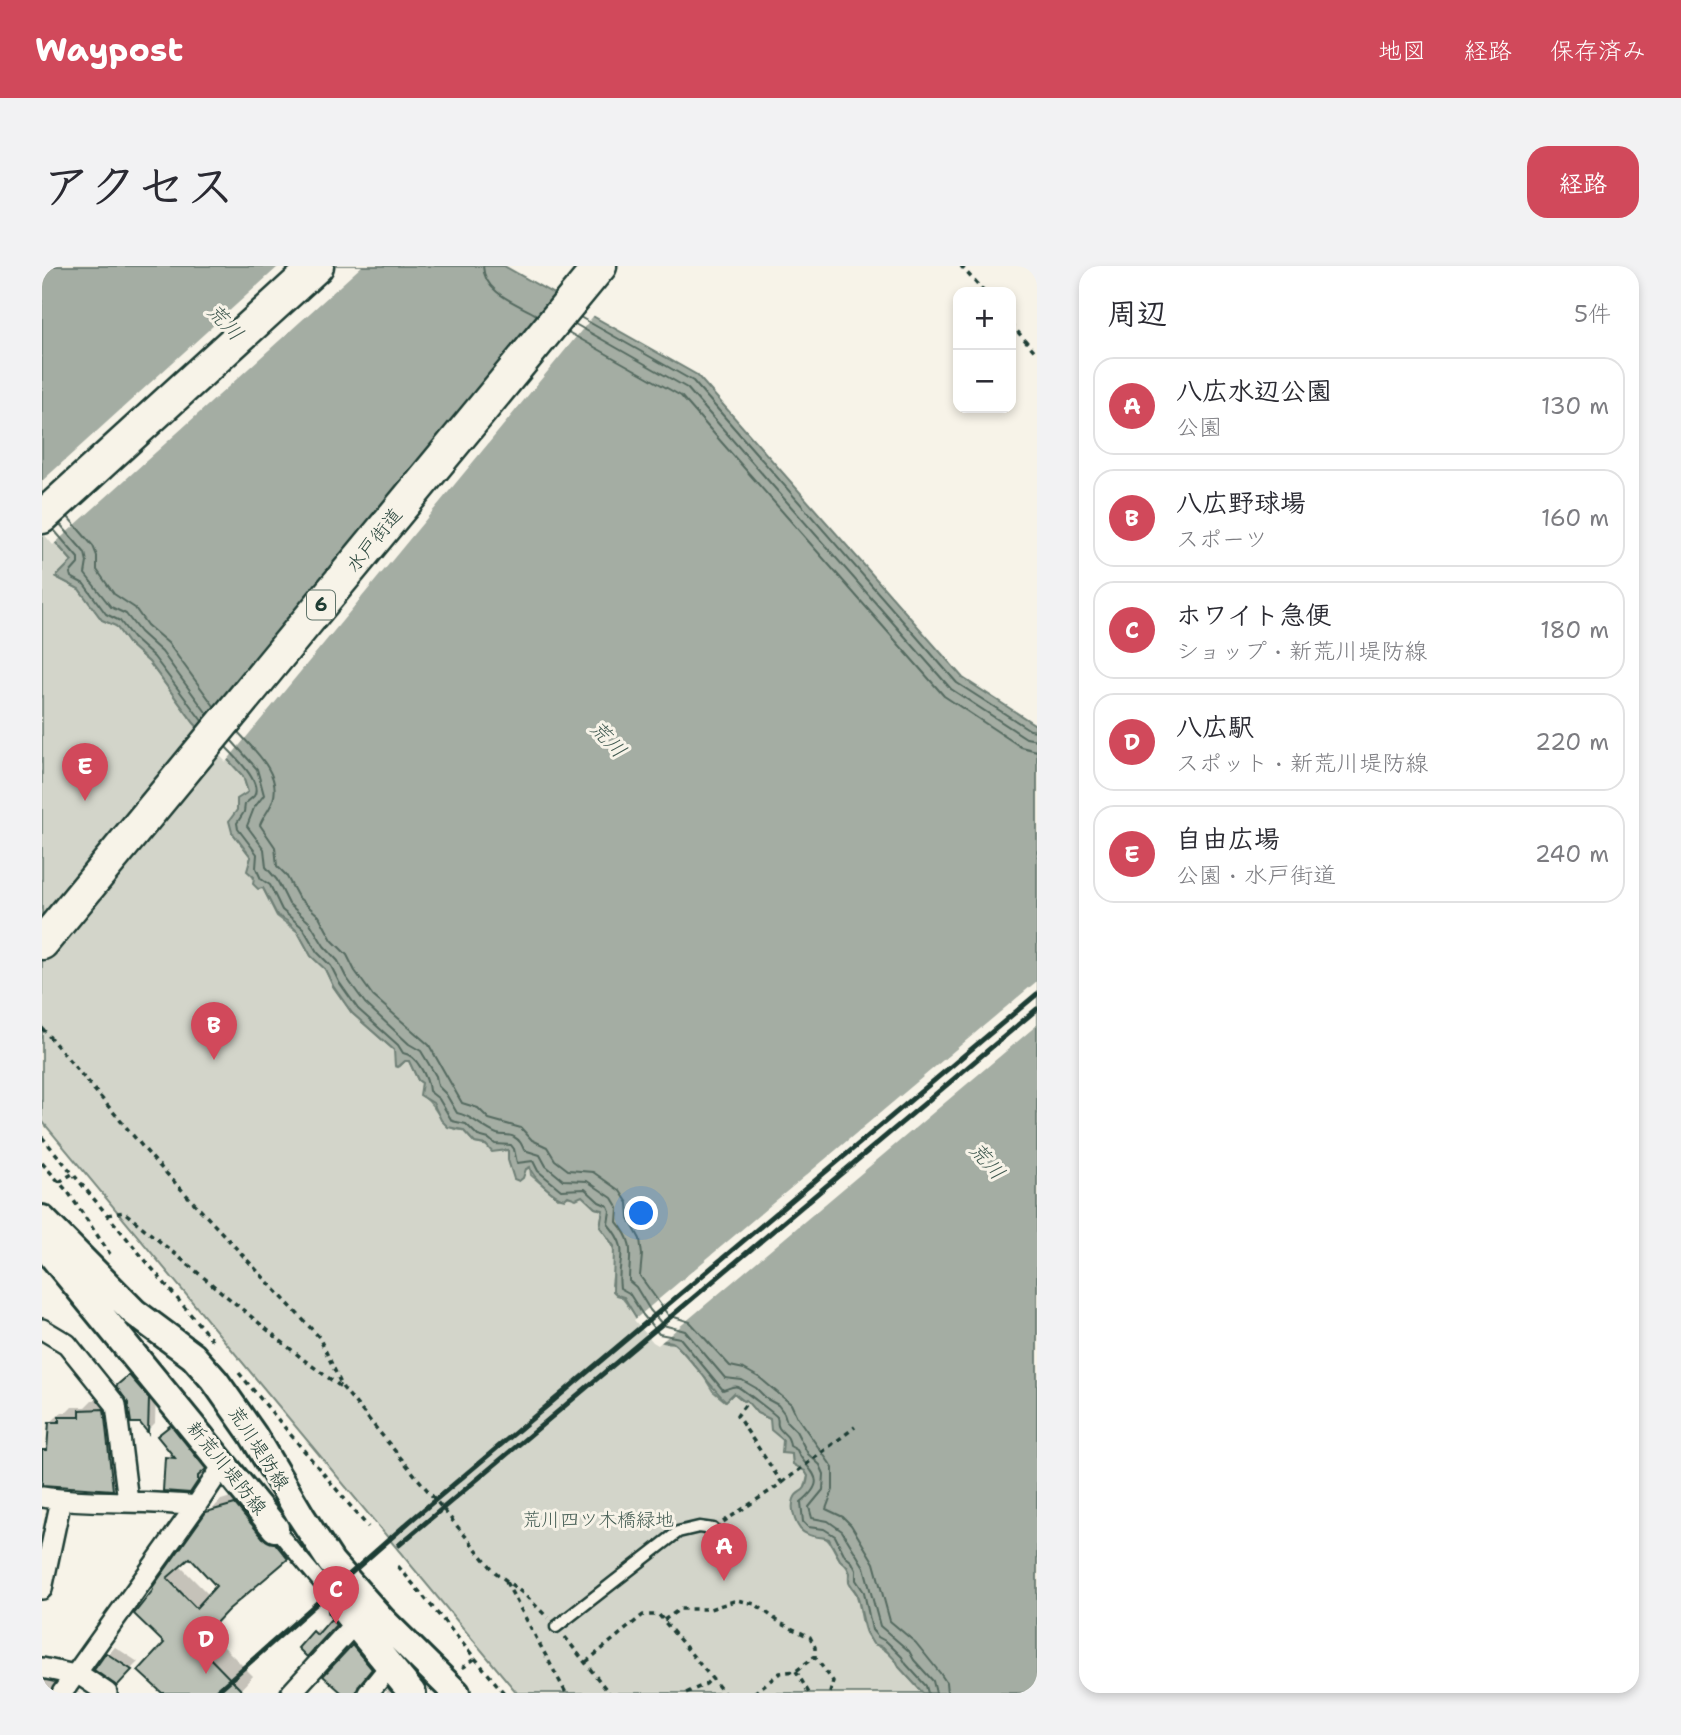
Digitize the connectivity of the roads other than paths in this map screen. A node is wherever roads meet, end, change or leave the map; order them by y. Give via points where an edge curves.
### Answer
1 (317, 266) edge
2 (600, 266) edge
3 (42, 517) edge
4 (42, 943) edge
5 (42, 1219) edge
6 (42, 1243) edge
7 (42, 1329) edge
8 (224, 1464) junction
9 (52, 1499) edge
10 (128, 1501) junction
11 (196, 1506) junction
12 (275, 1528) joint
13 (731, 1549) dead end
14 (42, 1589) edge
15 (348, 1616) junction
16 (556, 1627) road end
17 (390, 1666) junction
18 (42, 1668) edge
19 (76, 1674) junction
20 (62, 1693) edge
21 (107, 1693) edge
22 (291, 1693) edge
23 (368, 1693) edge
24 (412, 1693) edge
25 (456, 1693) edge

1 - 3 highway
2 - 4 highway, 水戸街道 / 6
5 - 25 main road, 荒川堤防線 via 134,1312 200,1364 253,1435 331,1562
6 - 8 main road, 新荒川堤防線
7 - 10 street via 67,1344 116,1405
8 - 11 street
8 - 12 main road, 新荒川堤防線
9 - 10 street
9 - 14 street
10 - 11 street
11 - 19 street
12 - 15 street, 新荒川堤防線
13 - 16 lane via 713,1528 678,1532
15 - 17 main road, 新荒川堤防線
15 - 22 street
17 - 23 street
17 - 24 main road, 新荒川堤防線
18 - 19 street
19 - 20 street
19 - 21 street

